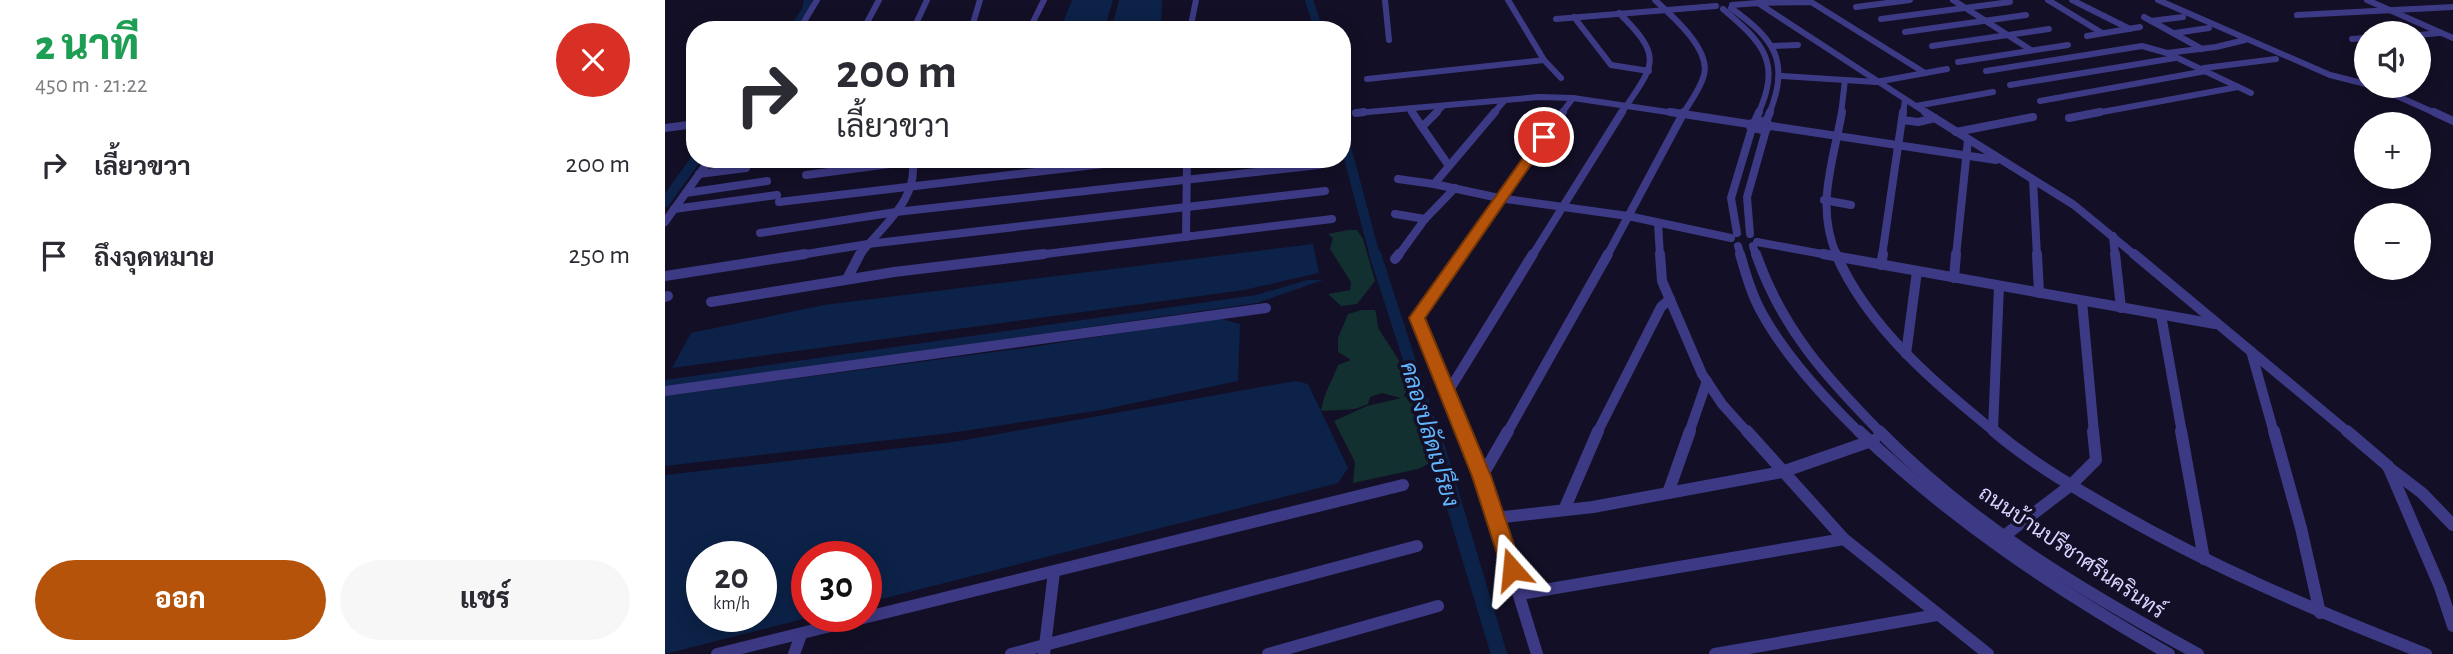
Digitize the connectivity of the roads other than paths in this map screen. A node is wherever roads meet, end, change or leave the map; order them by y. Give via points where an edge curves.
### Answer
1 (817, 0) edge
2 (879, 0) edge
3 (927, 0) edge
4 (980, 0) edge
5 (1044, 0) edge
6 (1196, 0) edge
7 (1385, 0) edge
8 (1508, 0) edge
9 (1655, 0) edge
10 (1910, 0) edge
11 (1953, 0) edge
12 (2048, 0) edge
13 (2072, 0) edge
14 (2158, 0) edge
15 (2367, 0) edge
16 (2010, 2) dead end
17 (1758, 3) junction
18 (1722, 4) edge
19 (1856, 7) dead end
20 (2453, 7) edge
21 (1965, 8) junction
22 (1665, 10) junction
23 (2391, 11) junction
24 (1619, 13) junction
25 (2026, 15) dead end
26 (2297, 15) dead end
27 (1574, 17) junction
28 (2183, 17) dead end
29 (1556, 19) dead end
30 (1881, 19) dead end
31 (804, 21) edge
32 (868, 21) edge
33 (917, 21) edge
34 (974, 21) edge
35 (1034, 21) edge
36 (1192, 21) edge
37 (1984, 21) junction
38 (2140, 27) dead end
39 (2209, 28) dead end
40 (2049, 29) dead end
41 (2130, 29) junction
42 (1905, 32) dead end
43 (2453, 32) edge
44 (2102, 33) junction
45 (2174, 33) junction
46 (2431, 33) edge
47 (2441, 33) junction
48 (2005, 35) junction
49 (2087, 36) dead end
50 (2453, 38) edge
51 (1389, 40) dead end
52 (2245, 40) junction
53 (2254, 44) junction
54 (1798, 45) dead end
55 (2069, 45) dead end
56 (2228, 45) junction
57 (1772, 46) junction
58 (1932, 46) dead end
59 (2203, 49) junction
60 (2031, 50) junction
61 (2167, 53) junction
62 (2176, 57) junction
63 (2276, 59) dead end
64 (1544, 60) junction
65 (1958, 62) dead end
66 (1947, 69) dead end
67 (2204, 70) junction
68 (1649, 71) junction
69 (1986, 71) dead end
70 (1925, 73) junction
71 (1781, 76) junction
72 (1561, 78) dead end
73 (1367, 79) dead end
74 (1845, 80) junction
75 (2354, 81) edge
76 (1876, 82) junction
77 (2010, 85) dead end
78 (2239, 87) junction
79 (1993, 92) dead end
80 (2251, 93) dead end
81 (1573, 98) junction
82 (2402, 98) edge
83 (1905, 100) junction
84 (1504, 101) junction
85 (2040, 101) dead end
86 (1627, 104) junction
87 (1443, 106) junction
88 (1916, 106) junction
89 (1411, 109) junction
90 (1356, 113) dead end
91 (1684, 114) junction
92 (2033, 117) dead end
93 (1935, 118) junction
94 (2069, 118) dead end
95 (1902, 120) junction
96 (2453, 121) edge
97 (686, 122) edge
98 (1752, 124) junction
99 (665, 126) edge
100 (1768, 126) junction
101 (1422, 127) junction
102 (1956, 132) junction
103 (1835, 136) junction
104 (1968, 140) junction
105 (1899, 147) junction
106 (1965, 156) junction
107 (2003, 161) junction
108 (1448, 166) junction
109 (703, 168) edge
110 (745, 168) dead end
111 (855, 168) edge
112 (915, 168) edge
113 (1061, 168) edge
114 (1187, 168) edge
115 (1300, 168) edge
116 (699, 174) junction
117 (806, 175) dead end
118 (1398, 179) dead end
119 (1186, 180) junction
120 (2033, 180) junction
121 (767, 181) dead end
122 (911, 184) junction
123 (1434, 184) junction
124 (1455, 188) junction
125 (1325, 191) dead end
126 (686, 193) junction
127 (1499, 198) junction
128 (1824, 200) junction
129 (1851, 205) dead end
130 (1561, 207) junction
131 (1190, 208) junction
132 (674, 209) junction
133 (896, 212) junction
134 (1395, 214) dead end
135 (1628, 216) junction
136 (1332, 219) dead end
137 (1425, 219) junction
138 (665, 222) edge
139 (1658, 222) junction
140 (760, 233) dead end
141 (2113, 236) junction
142 (1186, 237) junction
143 (1735, 239) junction
144 (1753, 240) junction
145 (868, 244) junction
146 (1839, 257) junction
147 (1395, 260) dead end
148 (1881, 265) junction
149 (1917, 271) junction
150 (665, 276) edge
151 (1954, 278) junction
152 (847, 279) junction
153 (1999, 286) junction
154 (2039, 293) junction
155 (1670, 299) junction
156 (711, 302) dead end
157 (2082, 302) junction
158 (1266, 308) dead end
159 (2121, 308) junction
160 (2161, 315) junction
161 (2218, 324) junction
162 (2251, 351) junction
163 (1906, 354) junction
164 (1707, 381) junction
165 (665, 391) edge
166 (1448, 392) junction
167 (1993, 429) junction
168 (1882, 437) junction
169 (1869, 442) junction
170 (2388, 466) junction
171 (1782, 472) junction
172 (1482, 476) junction
173 (1403, 485) dead end
174 (2071, 485) junction
175 (1668, 493) junction
176 (1564, 510) junction
177 (1495, 518) junction
178 (2453, 525) edge
179 (2004, 536) junction
180 (1844, 539) junction
181 (1417, 546) dead end
182 (2204, 559) junction
183 (1053, 572) junction
184 (2447, 589) edge
185 (1520, 594) junction
186 (1438, 606) dead end
187 (2320, 613) junction
188 (1937, 615) junction
189 (2453, 626) edge
190 (801, 635) junction
191 (1044, 650) edge
192 (717, 654) edge
193 (794, 654) edge
194 (1011, 654) edge
195 (1268, 654) edge
196 (1537, 654) edge
197 (1715, 654) edge
198 (1988, 654) edge
199 (2169, 654) edge
200 (2198, 654) edge
201 (2426, 654) edge

1 - 31 street
2 - 32 street
3 - 33 street
4 - 34 street
5 - 35 street
6 - 36 street
7 - 51 street
8 - 64 street
9 - 22 street
10 - 19 street
11 - 21 street
12 - 44 street
13 - 41 street
14 - 52 street
15 - 23 street
16 - 21 street
17 - 18 street
17 - 70 street via 1811,2
17 - 76 street
18 - 22 street
18 - 57 street via 1760,30
18 - 98 street, ถนนบ้านปรีชาศรีนครินทร์ via 1769,57 1767,98
20 - 23 street
21 - 30 street
21 - 37 street
22 - 24 street
22 - 91 street via 1693,37 1703,54 1705,74
23 - 26 street
23 - 47 street
24 - 27 street
24 - 68 street via 1649,46 1653,63
25 - 37 street
27 - 29 street
27 - 68 street via 1611,65
28 - 45 street via 2147,19
37 - 42 street
37 - 48 street
38 - 41 street
39 - 45 street
40 - 48 street
41 - 44 street
43 - 47 street
44 - 49 street
45 - 59 street
46 - 47 street
47 - 50 street
48 - 58 street
48 - 60 street
52 - 53 street
52 - 56 street
53 - 56 street
53 - 75 street
54 - 57 street
55 - 60 street
56 - 59 street
57 - 71 street via 1779,57
59 - 61 street
60 - 65 street
61 - 62 street
61 - 69 street via 2136,46
62 - 67 street
62 - 77 street
63 - 67 street
64 - 72 street
64 - 73 street
66 - 70 street
67 - 78 street
67 - 85 street
68 - 86 street
70 - 76 street
71 - 74 street
71 - 100 street, ถนนบ้านปรีชาศรีนครินทร์
74 - 76 street
74 - 103 street via 1846,95
76 - 83 street
78 - 80 street
78 - 94 street
79 - 88 street
81 - 84 street
81 - 86 street
81 - 127 street
82 - 96 street
83 - 88 street
83 - 95 street
84 - 87 street
84 - 108 street
86 - 91 street
86 - 130 street
87 - 89 street
87 - 101 street
88 - 93 street
89 - 90 street
89 - 101 street
91 - 98 street
91 - 135 street
92 - 102 street
93 - 95 street
93 - 102 street
95 - 105 street
97 - 99 street
98 - 100 street
98 - 143 street, ถนนบ้านปรีชาศรีนครินทร์ via 1731,198
100 - 103 street
100 - 144 street, ถนนบ้านปรีชาศรีนครินทร์ via 1747,197
101 - 108 street
102 - 104 street
103 - 105 street
103 - 128 street
104 - 106 street
104 - 107 street
105 - 106 street
105 - 148 street
106 - 107 street
106 - 151 street
107 - 120 street
108 - 123 street
109 - 116 street
110 - 116 street
111 - 117 street
112 - 122 street
113 - 122 street
114 - 119 street
115 - 119 street
116 - 126 street
118 - 123 street
119 - 131 street
119 - 133 street
120 - 141 street
120 - 154 street
121 - 126 street
122 - 132 street
122 - 133 street
123 - 124 street
124 - 127 street
124 - 137 street
125 - 131 street
126 - 132 street
127 - 130 street
127 - 166 street via 1417,318
128 - 129 street
128 - 146 street via 1827,226
130 - 135 street
130 - 166 street
131 - 142 street
131 - 145 street
132 - 138 street
133 - 140 street
133 - 145 street
134 - 137 street
135 - 139 street
135 - 172 street
136 - 142 street
137 - 147 street
139 - 143 street
139 - 155 street via 1662,281
141 - 159 street
141 - 161 street
142 - 152 street
143 - 144 street
143 - 144 street
143 - 169 street, ถนนบ้านปรีชาศรีนครินทร์ via 1749,286 1768,324 1810,379
144 - 146 street
144 - 168 street, ถนนบ้านปรีชาศรีนครินทร์ via 1767,288 1784,320
145 - 150 street
145 - 152 street
146 - 148 street
146 - 163 street via 1885,332
148 - 149 street
149 - 151 street
149 - 163 street
151 - 153 street
152 - 156 street
153 - 154 street
153 - 167 street
154 - 157 street
155 - 164 street
155 - 176 street via 1661,307 1605,416
157 - 159 street
157 - 174 street via 2097,460
158 - 165 street
159 - 160 street
160 - 161 street
160 - 182 street
161 - 162 street
162 - 170 street
162 - 187 street
163 - 167 street
164 - 171 street
164 - 175 street
166 - 172 street
167 - 174 street
168 - 169 street
168 - 179 street, ถนนบ้านปรีชาศรีนครินทร์
169 - 171 street
169 - 199 street, ถนนบ้านปรีชาศรีนครินทร์ via 1990,540
170 - 178 street
170 - 184 street
171 - 175 street
171 - 180 street
172 - 177 street
173 - 183 street
174 - 179 street
174 - 182 street
175 - 176 street
176 - 177 street
177 - 185 street
179 - 200 street, ถนนบ้านปรีชาศรีนครินทร์ via 2137,622
180 - 185 street
180 - 188 street
181 - 191 street
182 - 187 street
183 - 190 street
183 - 191 street
184 - 189 street
185 - 196 street
186 - 195 street
187 - 201 street
188 - 197 street
188 - 198 street
190 - 192 street
190 - 193 street
191 - 194 street

